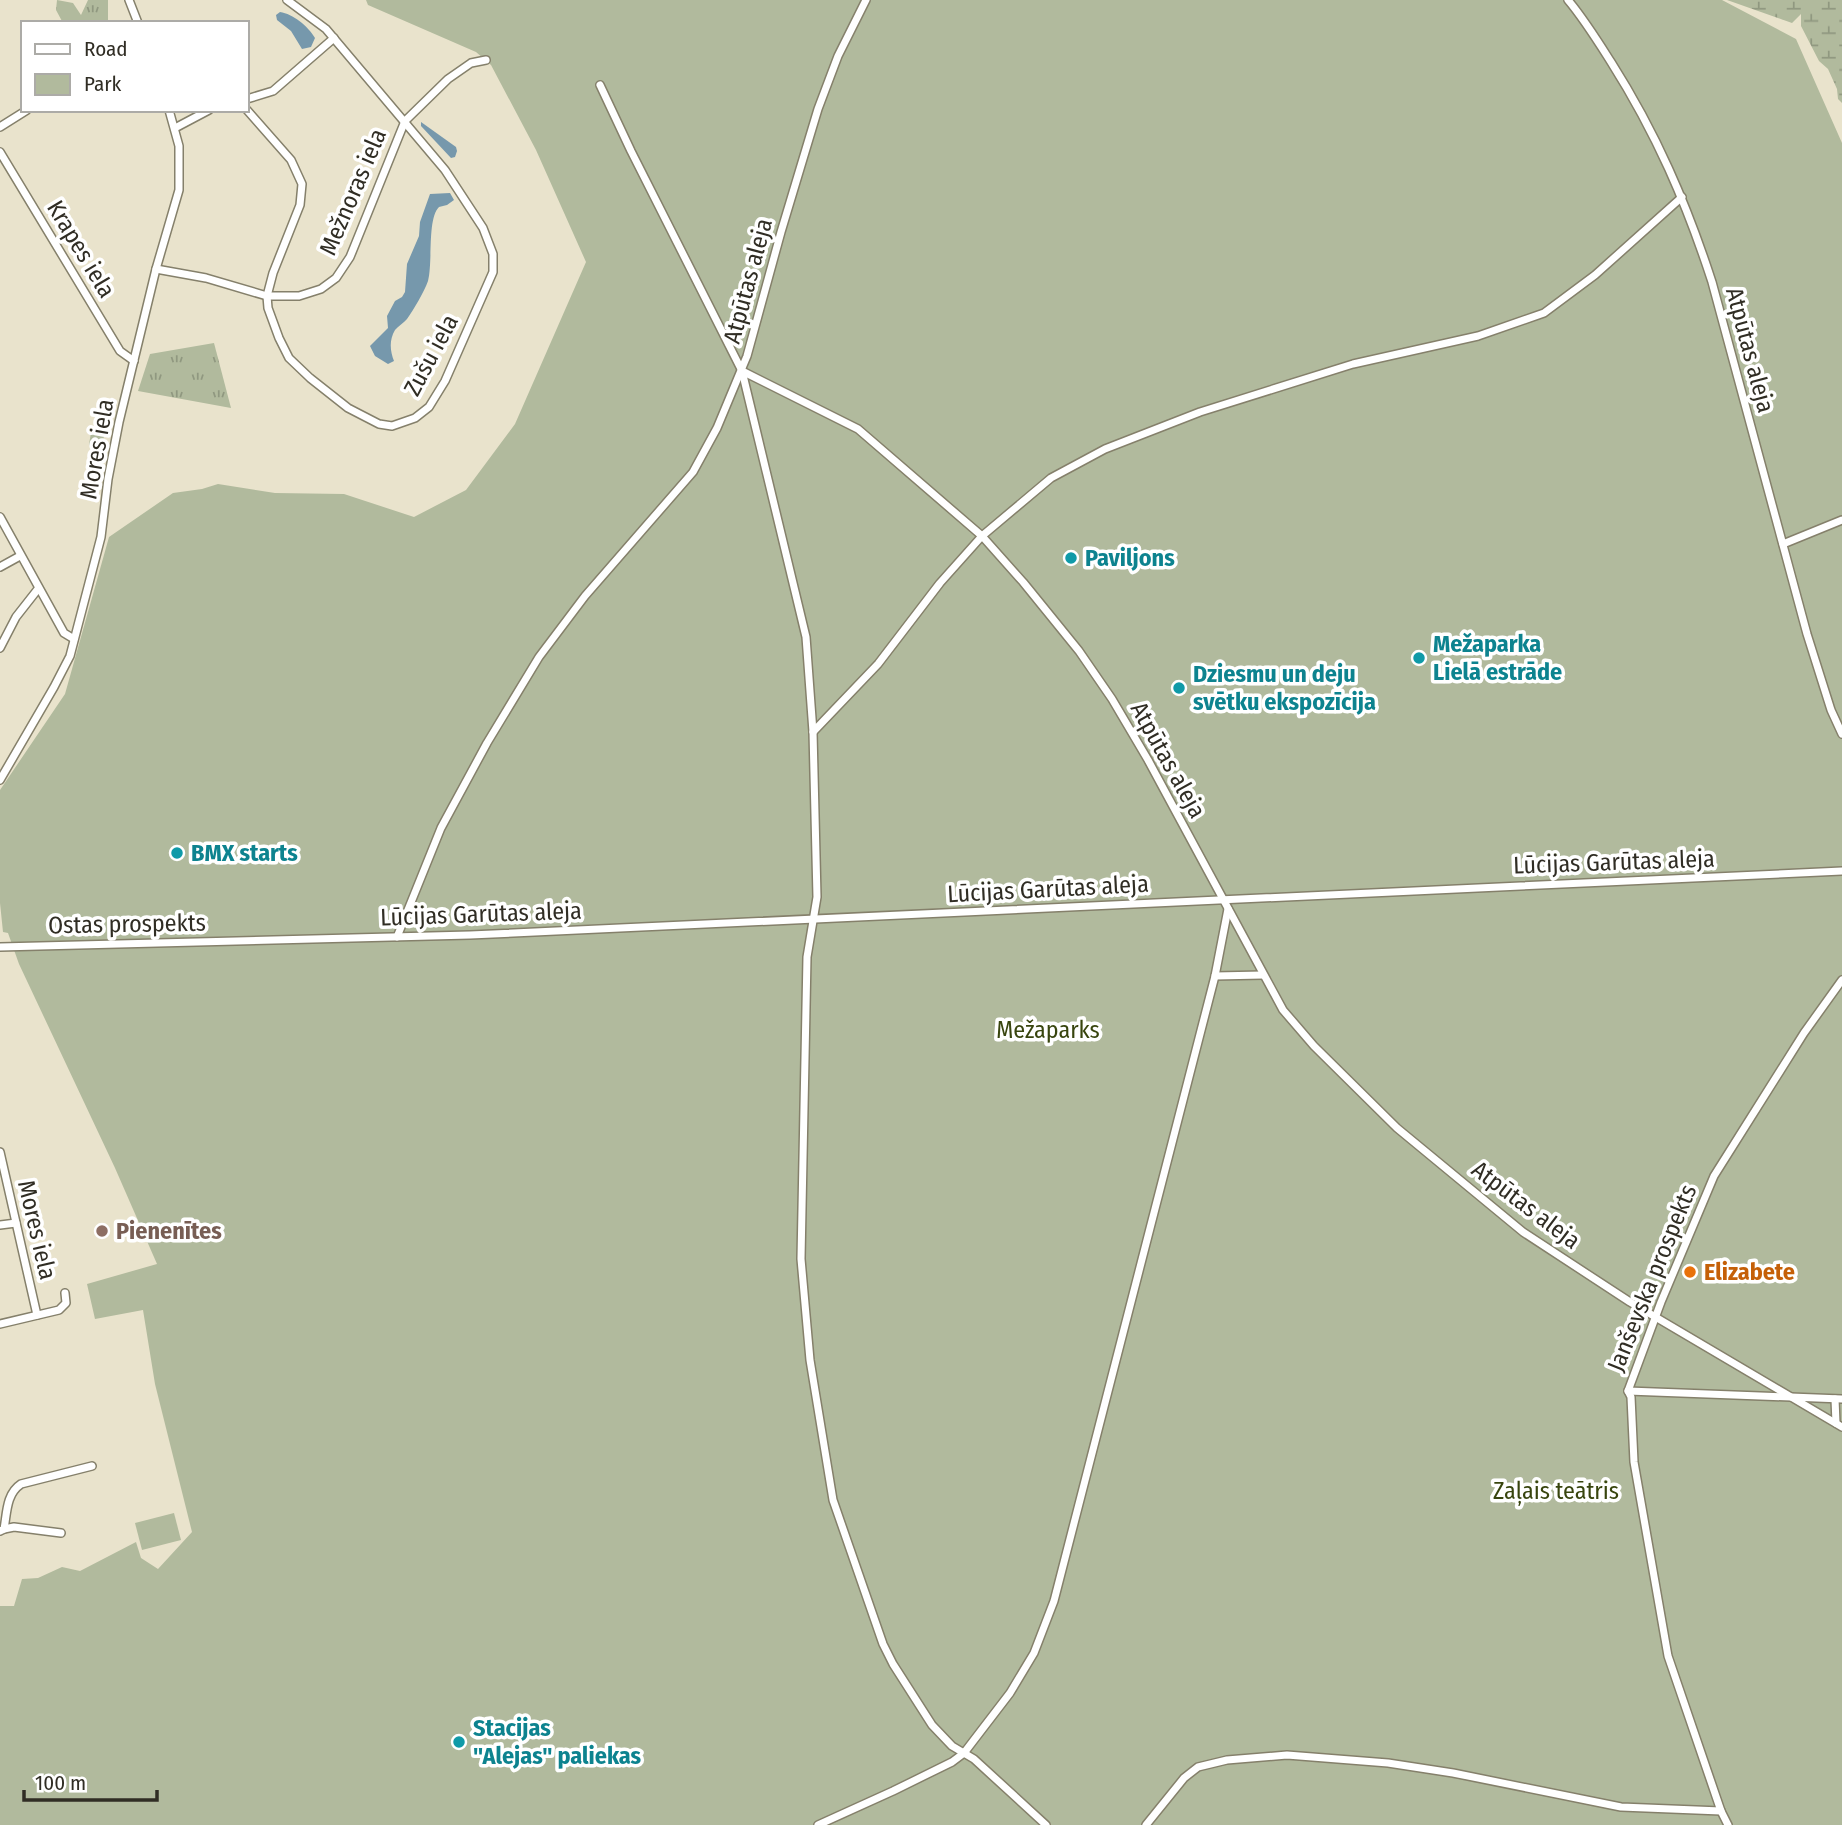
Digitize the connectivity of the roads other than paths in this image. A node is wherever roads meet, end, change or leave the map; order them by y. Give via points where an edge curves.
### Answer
1 (129, 0) edge
2 (287, 0) edge
3 (866, 0) edge
4 (1568, 0) edge
5 (136, 20) edge
6 (334, 38) junction
7 (486, 60) dead end
8 (600, 85) dead end
9 (248, 100) edge
10 (248, 111) edge
11 (24, 112) edge
12 (170, 112) edge
13 (205, 112) edge
14 (404, 121) junction
15 (0, 127) edge
16 (175, 128) junction
17 (0, 152) edge
18 (1682, 197) junction
19 (156, 269) junction
20 (267, 296) junction
21 (134, 362) junction
22 (741, 371) junction
23 (0, 517) edge
24 (1842, 520) edge
25 (982, 536) junction
26 (1783, 544) junction
27 (20, 556) junction
28 (0, 567) edge
29 (38, 589) junction
30 (74, 639) junction
31 (0, 648) edge
32 (813, 732) junction
33 (1842, 734) edge
34 (0, 780) edge
35 (1842, 871) edge
36 (1226, 904) junction
37 (814, 918) junction
38 (397, 937) junction
39 (255, 940) joint
40 (0, 947) edge
41 (1263, 975) junction
42 (1215, 976) junction
43 (1842, 980) edge
44 (0, 1157) edge
45 (16, 1223) junction
46 (0, 1225) edge
47 (65, 1293) dead end
48 (37, 1315) junction
49 (1656, 1315) junction
50 (0, 1324) edge
51 (1628, 1391) junction
52 (1793, 1397) junction
53 (1839, 1399) edge
54 (1839, 1425) edge
55 (92, 1466) dead end
56 (2, 1530) edge
57 (61, 1533) dead end
58 (964, 1753) junction
59 (1721, 1811) junction
60 (818, 1825) edge
61 (1046, 1825) edge
62 (1146, 1825) edge
63 (1728, 1825) edge

1 - 5 street
2 - 6 street, Zušu iela
3 - 22 street, Atpūtas aleja via 818,109
4 - 18 street, Atpūtas aleja via 1640,108
6 - 9 street via 273,91
6 - 14 street, Zušu iela
7 - 14 street, Mežnoras iela via 471,63 447,79
8 - 22 street
10 - 20 street via 291,160 302,184 300,205
11 - 15 street
12 - 16 street, Mores iela
13 - 16 street
14 - 20 street, Mežnoras iela via 344,268 329,284 311,293
14 - 20 street, Zušu iela via 470,206 493,254 490,278 429,407 392,426 348,408 289,358
16 - 19 street, Mores iela via 179,190
17 - 21 street, Krapes iela via 120,351
18 - 25 street via 1595,275 1544,313 1478,336 1314,376 1148,431 1051,478
18 - 26 street, Atpūtas aleja via 1712,282
19 - 20 street, Mežnoras iela
19 - 21 street, Mores iela
21 - 30 street, Mores iela via 108,479 102,537
22 - 25 street, Atpūtas aleja via 858,429
22 - 32 street via 806,637
22 - 38 street via 693,472 585,596 540,657 487,743 441,828
23 - 27 street
24 - 26 street
25 - 32 street via 877,664
25 - 36 street, Atpūtas aleja via 1079,651 1112,699
26 - 33 street, Atpūtas aleja via 1830,710
27 - 28 street
27 - 29 street
29 - 30 street via 64,633
29 - 31 street
30 - 34 street, Mores iela via 60,678
32 - 37 street
35 - 36 street, Lūcijas Garūtas aleja
36 - 37 street, Lūcijas Garūtas aleja
36 - 41 street, Atpūtas aleja
36 - 42 street
37 - 38 street, Lūcijas Garūtas aleja
37 - 58 street via 807,957 801,1259 821,1440 833,1500 883,1644 932,1725
38 - 39 street, Lūcijas Garūtas aleja
39 - 40 street, Ostas prospekts
41 - 42 street
41 - 49 street, Atpūtas aleja via 1283,1010 1314,1046 1397,1128 1523,1232
42 - 58 street via 1048,1618 1010,1693
43 - 49 street, Janševska prospekts via 1714,1176
44 - 45 street, Mores iela
45 - 46 street
45 - 48 street, Mores iela
47 - 48 street via 62,1308
48 - 50 street
49 - 51 street, Janševska prospekts
49 - 52 street, Atpūtas aleja
51 - 52 street
51 - 59 street, Janševska prospekts via 1634,1462 1668,1656
52 - 53 street
52 - 54 street, Atpūtas aleja
53 - 54 street
55 - 56 street via 14,1489
56 - 57 street via 13,1527
58 - 60 street via 914,1782
58 - 61 street
59 - 62 street via 1621,1807 1440,1771 1287,1755 1198,1767
59 - 63 street, Janševska prospekts

